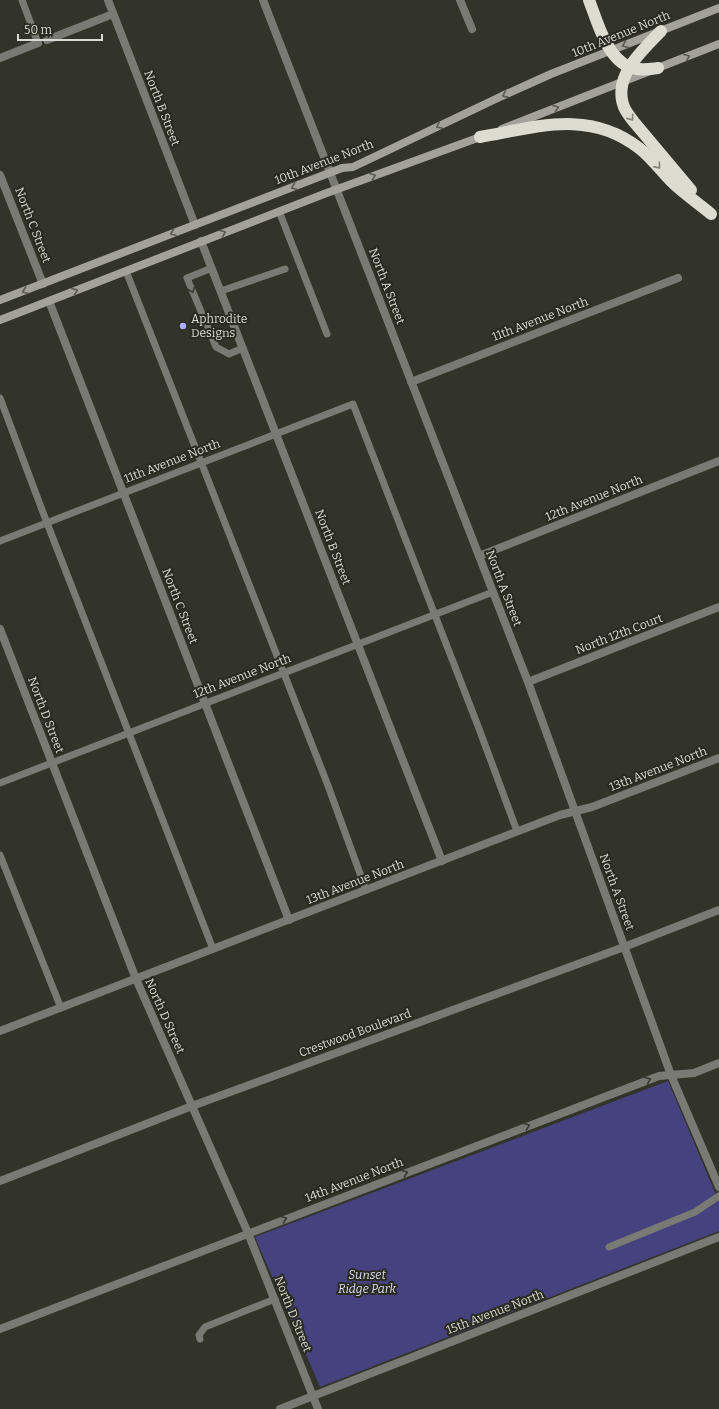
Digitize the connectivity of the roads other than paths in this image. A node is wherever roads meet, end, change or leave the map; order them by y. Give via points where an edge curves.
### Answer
1 (22, 0) edge
2 (108, 0) edge
3 (263, 0) edge
4 (460, 0) edge
5 (589, 0) edge
6 (719, 8) edge
7 (113, 14) junction
8 (472, 29) dead end
9 (661, 31) junction
10 (47, 40) dead end
11 (38, 43) joint
12 (718, 45) edge
13 (611, 51) junction
14 (0, 58) edge
15 (630, 67) junction
16 (658, 68) junction
17 (623, 82) junction
18 (480, 137) junction
19 (330, 173) junction
20 (0, 175) edge
21 (337, 189) junction
22 (279, 211) junction
23 (715, 218) edge
24 (195, 225) junction
25 (201, 241) junction
26 (212, 268) junction
27 (285, 269) dead end
28 (126, 271) junction
29 (678, 278) dead end
30 (43, 284) junction
31 (221, 291) junction
32 (0, 300) edge
33 (50, 301) junction
34 (0, 320) edge
35 (326, 334) dead end
36 (243, 348) junction
37 (411, 382) junction
38 (0, 398) edge
39 (277, 434) junction
40 (719, 461) edge
41 (201, 463) junction
42 (123, 493) junction
43 (47, 523) junction
44 (0, 541) edge
45 (479, 556) junction
46 (493, 592) junction
47 (719, 607) edge
48 (435, 614) junction
49 (0, 629) edge
50 (358, 644) junction
51 (283, 673) junction
52 (528, 682) junction
53 (205, 704) junction
54 (129, 733) junction
55 (719, 758) edge
56 (52, 763) junction
57 (0, 783) edge
58 (575, 810) junction
59 (518, 831) junction
60 (0, 855) edge
61 (442, 861) junction
62 (366, 890) junction
63 (719, 910) edge
64 (289, 920) junction
65 (624, 946) junction
66 (213, 949) junction
67 (136, 979) junction
68 (61, 1008) junction
69 (0, 1031) edge
70 (719, 1063) edge
71 (671, 1075) junction
72 (192, 1106) junction
73 (0, 1181) edge
74 (719, 1187) edge
75 (719, 1196) edge
76 (248, 1233) junction
77 (719, 1237) edge
78 (609, 1247) dead end
79 (274, 1299) junction
80 (0, 1329) edge
81 (200, 1339) dead end
82 (313, 1396) junction
83 (280, 1409) edge
84 (318, 1409) edge

1 - 11 lane
2 - 7 street, North B Street
3 - 19 street, North A Street
4 - 8 street
5 - 13 highway
6 - 9 main road, 10th Avenue North
7 - 10 street
7 - 24 street, North B Street
9 -> 13 main road, 10th Avenue North
9 - 15 highway
11 - 14 street
16 -> 12 main road
13 - 15 highway via 622,63
13 -> 19 main road, 10th Avenue North via 551,74 353,166
15 - 16 highway
15 - 17 highway
16 - 17 main road
18 -> 17 main road
17 -> 23 highway via 624,106 634,122
21 -> 18 main road
18 -> 23 highway via 557,123 578,123 603,128 638,147 672,182
19 - 21 street, North A Street
19 -> 24 main road, 10th Avenue North
20 - 30 street, North C Street
21 - 22 main road
21 - 37 street, North A Street
25 -> 22 main road
22 - 35 lane
24 -> 30 main road, 10th Avenue North
25 - 26 street, North B Street
25 - 28 main road
26 - 31 street, North B Street
26 -> 36 lane via 188,278 216,347 229,354
27 - 31 lane
33 -> 28 main road
28 - 41 lane
29 - 37 street, 11th Avenue North
30 -> 32 main road, 10th Avenue North
31 - 36 street, North B Street
33 - 34 main road
33 - 42 street, North C Street
36 - 39 street, North B Street
37 - 45 street, North A Street
38 - 43 lane
39 - 41 lane, 11th Avenue North
39 - 48 lane, 11th Avenue North via 353,404
39 - 50 street, North B Street
40 - 45 street, 12th Avenue North
41 - 42 lane, 11th Avenue North
41 - 51 lane
42 - 43 lane, 11th Avenue North
42 - 53 street, North C Street
43 - 44 lane, 11th Avenue North
43 - 54 lane
45 - 46 street, North A Street
46 - 48 lane, 12th Avenue North
46 - 52 street, North A Street
47 - 52 street, North 12th Court
48 - 50 lane, 12th Avenue North
48 - 59 lane
49 - 56 street, North D Street
50 - 51 lane, 12th Avenue North
50 - 61 street, North B Street
51 - 53 lane, 12th Avenue North
51 - 62 lane
52 - 58 street, North A Street
53 - 54 lane, 12th Avenue North
53 - 64 street, North C Street
54 - 56 lane, 12th Avenue North
54 - 66 lane
55 - 58 street, 13th Avenue North via 592,807
56 - 57 lane, 12th Avenue North
56 - 67 street, North D Street
58 - 59 street, 13th Avenue North
58 - 65 street, North A Street
59 - 61 street, 13th Avenue North
60 - 68 lane
61 - 62 street, 13th Avenue North
62 - 64 street, 13th Avenue North
63 - 65 street, Crestwood Boulevard
64 - 66 street, 13th Avenue North
65 - 71 street, North A Street
65 - 72 street, Crestwood Boulevard
66 - 67 street, 13th Avenue North
67 - 68 street, 13th Avenue North
67 - 72 street, North D Street
68 - 69 street, 13th Avenue North
70 - 71 street, 14th Avenue North via 694,1073
71 - 74 street, North A Street
76 -> 71 street, 14th Avenue North via 659,1076
72 - 73 street, Crestwood Boulevard
72 - 76 street, North D Street
75 - 78 lane via 695,1212
76 - 79 street, North D Street
76 - 80 street, 14th Avenue North
77 - 82 street, 15th Avenue North
79 - 81 lane via 205,1327 199,1335
79 - 82 street, North D Street
82 - 83 street, 15th Avenue North
82 - 84 street, North D Street

